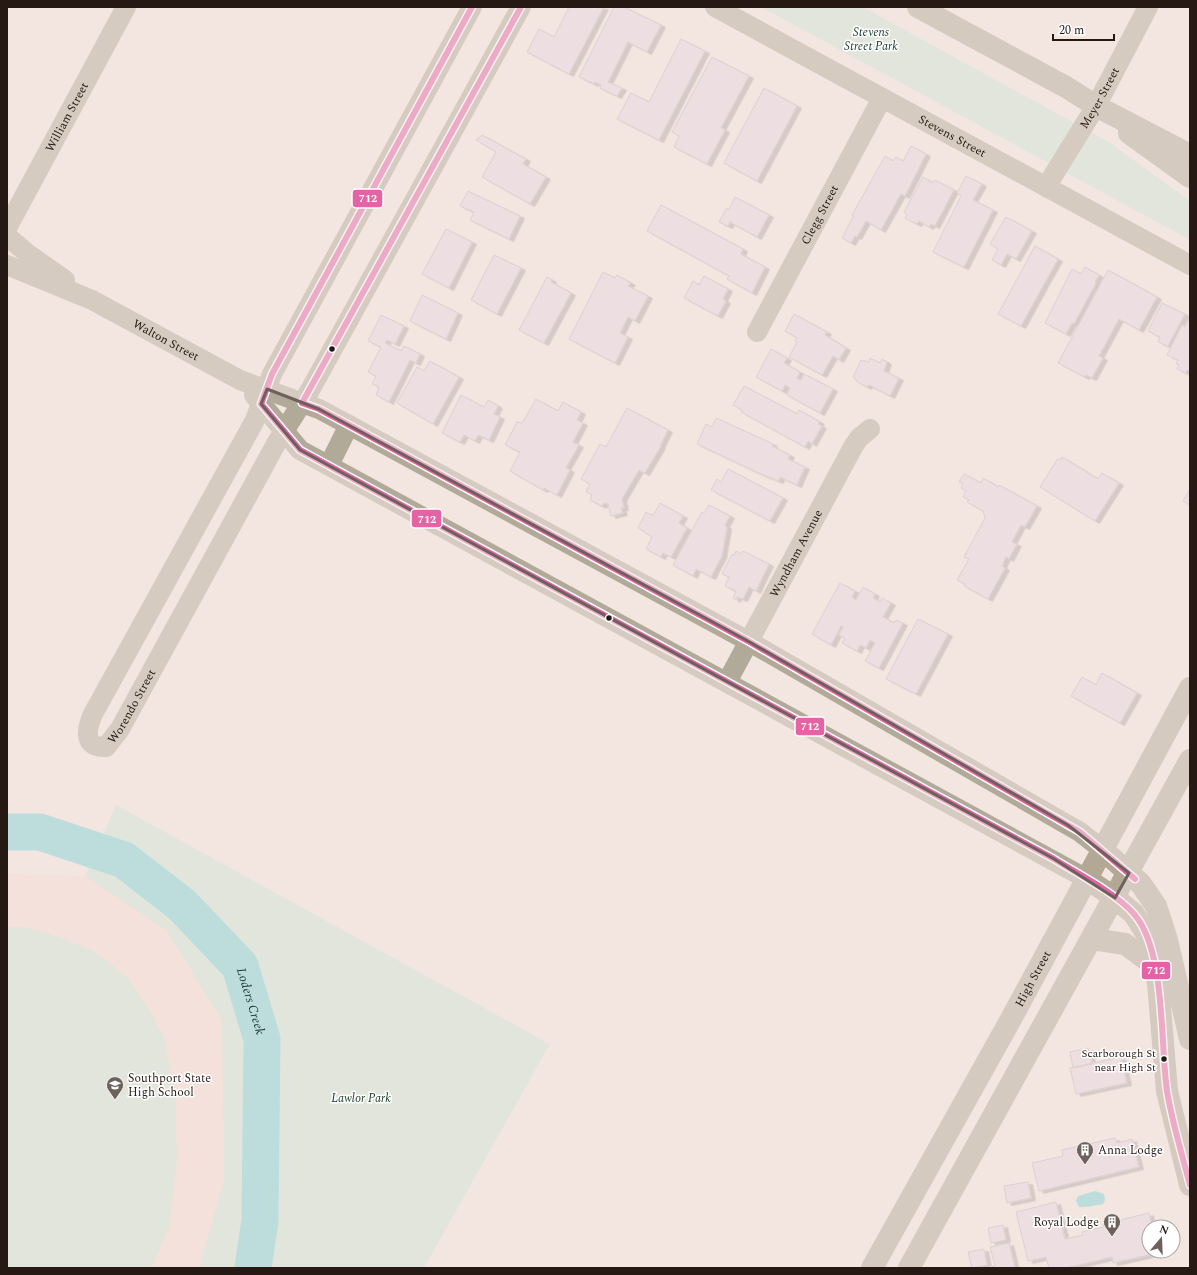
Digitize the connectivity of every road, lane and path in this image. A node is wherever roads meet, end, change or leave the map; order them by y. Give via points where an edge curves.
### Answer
1 (126, 7) edge
2 (472, 7) edge
3 (521, 7) edge
4 (715, 7) edge
5 (918, 7) edge
6 (1148, 7) edge
7 (882, 98) junction
8 (1096, 106) junction
9 (1190, 155) edge
10 (1190, 177) edge
11 (1046, 186) junction
12 (7, 228) edge
13 (7, 236) edge
14 (1190, 264) edge
15 (7, 265) edge
16 (92, 300) junction
17 (757, 332) dead end
18 (264, 397) junction
19 (302, 403) junction
20 (349, 425) junction
21 (870, 429) dead end
22 (284, 431) junction
23 (329, 465) junction
24 (748, 641) junction
25 (727, 682) junction
26 (1190, 688) edge
27 (1190, 760) edge
28 (1103, 850) junction
29 (1129, 872) junction
30 (1087, 878) junction
31 (1115, 898) junction
32 (1092, 939) junction
33 (1155, 966) junction
34 (1190, 1039) edge
35 (1190, 1185) edge
36 (872, 1268) edge
37 (909, 1268) edge

1 - 12 street, William Street
2 - 18 street, Worendo Street via 272,374
3 - 19 street, Worendo Street
4 - 7 street, Stevens Street
5 - 8 main road via 1066,87
6 - 8 street, Meyer Street
7 - 11 street, Stevens Street
7 - 17 street, Clegg Street
8 - 9 main road
8 - 10 main road via 1142,144
8 - 11 street, Meyer Street
11 - 14 street, Stevens Street
13 - 16 street, Walton Street
15 - 16 street, Walton Street
16 - 18 street, Walton Street via 240,380
18 - 19 street, Walton Street
18 - 22 street, Walton Street
18 - 22 street, Worendo Street via 255,420 93,714 88,725 88,736 92,744 106,747 120,729
19 - 20 street, Walton Street
19 - 22 street, Worendo Street
20 - 23 street
20 - 24 street, Walton Street
21 - 24 street, Wyndham Avenue via 853,447
22 - 23 street, Walton Street via 300,450
23 - 25 street, Walton Street
24 - 25 street, Wyndham Avenue
24 - 28 street, Walton Street via 1080,832
25 - 30 street, Walton Street
26 - 28 main road, High Street
27 - 29 main road
28 - 29 main road
28 - 30 main road, High Street
29 - 31 main road
29 - 34 main road via 1151,896 1161,920
30 - 31 main road
30 - 36 main road, High Street
31 - 32 main road
31 - 33 main road via 1134,914 1143,926
32 - 33 main road via 1125,944
32 - 37 main road
33 - 35 main road via 1162,1013 1167,1091

